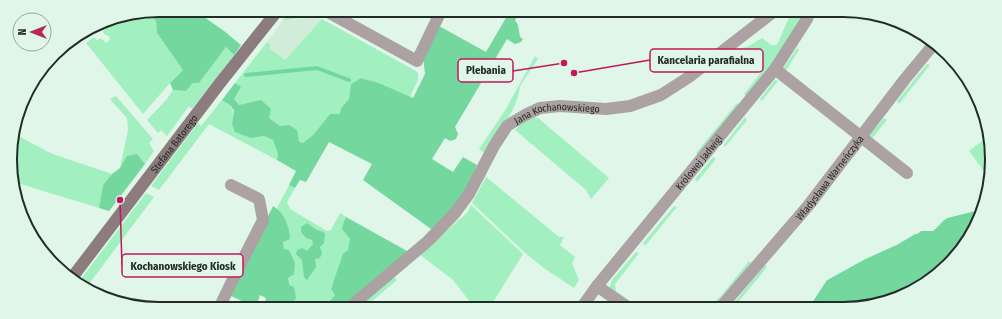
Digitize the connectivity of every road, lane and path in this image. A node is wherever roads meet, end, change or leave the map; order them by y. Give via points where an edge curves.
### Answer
1 (272, 17) edge
2 (337, 17) edge
3 (438, 17) edge
4 (766, 17) edge
5 (808, 17) edge
6 (931, 48) edge
7 (775, 70) junction
8 (860, 137) junction
9 (907, 173) dead end
10 (231, 185) dead end
11 (75, 274) edge
12 (597, 286) junction
13 (222, 302) edge
14 (356, 302) edge
15 (586, 302) edge
16 (620, 302) edge
17 (725, 302) edge

1 - 11 street, Stefana Batorego
2 - 3 street via 417,61
4 - 14 street, Jana Kochanowskiego via 689,77 661,95 630,106 606,109 560,106 540,108 508,126 494,146 469,194 455,213 428,241
5 - 7 street, Królowej Jadwigi
6 - 8 street, Władysława Warneńczyka
7 - 8 street
7 - 12 street, Królowej Jadwigi
8 - 9 street
8 - 17 street, Władysława Warneńczyka via 805,209
10 - 13 street via 259,199 263,220
12 - 15 street, Królowej Jadwigi
12 - 16 street

